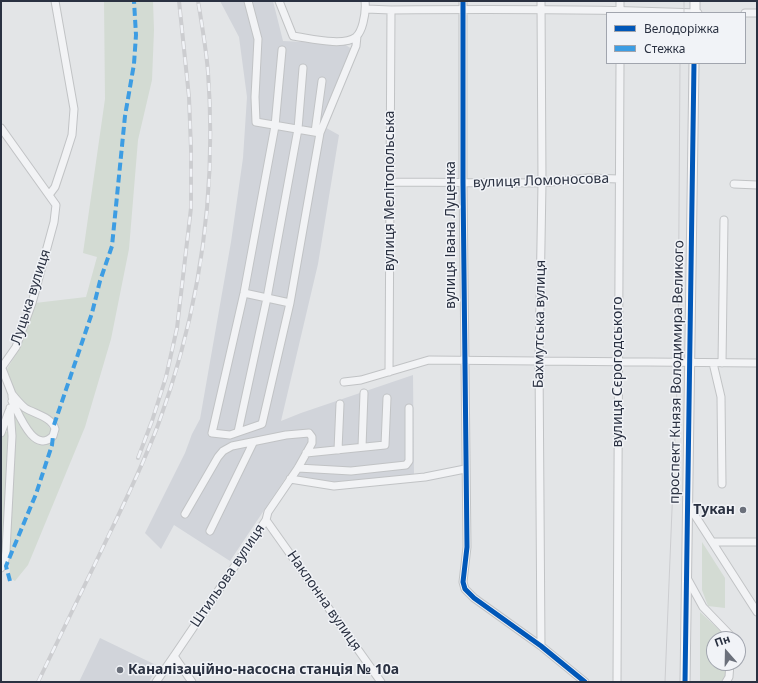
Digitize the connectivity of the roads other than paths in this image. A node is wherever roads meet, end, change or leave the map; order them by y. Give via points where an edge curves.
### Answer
1 (55, 1) edge
2 (248, 1) edge
3 (279, 1) edge
4 (463, 1) edge
5 (541, 1) edge
6 (620, 1) edge
7 (695, 1) edge
8 (366, 5) edge
9 (463, 9) junction
10 (541, 9) junction
11 (391, 10) junction
12 (620, 12) edge
13 (680, 12) edge
14 (696, 12) edge
15 (746, 13) edge
16 (757, 13) edge
17 (357, 36) junction
18 (282, 50) dead end
19 (620, 64) edge
20 (694, 64) edge
21 (304, 68) dead end
22 (322, 81) dead end
23 (275, 126) junction
24 (1, 128) edge
25 (298, 129) junction
26 (318, 132) junction
27 (619, 179) junction
28 (390, 182) junction
29 (463, 182) junction
30 (542, 183) junction
31 (734, 184) dead end
32 (757, 185) edge
33 (49, 195) junction
34 (724, 220) dead end
35 (244, 293) junction
36 (267, 298) junction
37 (290, 302) junction
38 (464, 360) junction
39 (539, 361) junction
40 (618, 362) junction
41 (713, 362) junction
42 (690, 363) junction
43 (722, 363) junction
44 (757, 363) edge
45 (1, 366) edge
46 (389, 372) junction
47 (344, 382) dead end
48 (364, 394) dead end
49 (387, 398) dead end
50 (11, 401) junction
51 (340, 404) dead end
52 (410, 408) dead end
53 (238, 432) junction
54 (1, 433) edge
55 (253, 443) junction
56 (362, 447) junction
57 (338, 450) junction
58 (306, 453) junction
59 (298, 468) junction
60 (465, 469) junction
61 (290, 480) junction
62 (722, 484) dead end
63 (687, 502) junction
64 (185, 514) dead end
65 (266, 520) junction
66 (210, 532) dead end
67 (713, 542) junction
68 (757, 542) edge
69 (1, 568) edge
70 (687, 578) junction
71 (757, 612) edge
72 (726, 631) edge
73 (541, 646) junction
74 (174, 656) junction
75 (729, 671) edge
76 (156, 682) edge
77 (192, 682) edge
78 (381, 682) edge
79 (585, 682) edge
80 (617, 682) edge
81 (685, 682) edge
82 (726, 682) edge

1 - 33 street via 74,109 72,134 55,187
2 - 23 street via 258,39 254,97 256,122
3 - 17 street via 294,36 338,42 348,41
4 - 9 street, вулиця Івана Луценка
5 - 10 street, Бахмутська вулиця
6 - 12 street
7 - 14 main road
8 - 11 street
8 - 17 street
9 - 10 street
9 - 11 street
9 - 29 street, вулиця Івана Луценка
10 - 12 street
10 - 30 street, Бахмутська вулиця
11 - 28 street, вулиця Мелітопольська
12 - 13 street
15 - 16 street
17 - 26 street via 356,46
18 - 23 street
19 - 27 street, вулиця Сєрогодського
20 - 42 main road, проспект Князя Володимира Великого
21 - 25 street
22 - 26 street
23 - 25 street
23 - 35 street
24 - 33 street
25 - 26 street
25 - 36 street
26 - 37 street
27 - 30 street, вулиця Ломоносова via 588,178
27 - 40 street, вулиця Сєрогодського
28 - 29 street, вулиця Ломоносова
28 - 46 street, вулиця Мелітопольська
29 - 30 street, вулиця Ломоносова
29 - 38 street, вулиця Івана Луценка
30 - 39 street, Бахмутська вулиця
31 - 32 street
33 - 45 street, Луцька вулиця via 56,205 54,222 32,303 16,348
34 - 43 street
35 - 36 street
35 - 53 street via 212,433 230,435
36 - 37 street
36 - 53 street
37 - 53 street via 262,424
38 - 39 street
38 - 46 street via 429,360
38 - 60 street, вулиця Івана Луценка
39 - 40 street
39 - 73 street, Бахмутська вулиця
40 - 42 street
40 - 80 street, вулиця Сєрогодського
41 - 42 street
41 - 43 street
41 - 62 street via 721,397
42 - 63 main road, проспект Князя Володимира Великого
43 - 44 street
45 - 50 street, Луцька вулиця
46 - 47 street
48 - 56 street
49 - 56 street via 385,445
50 - 50 street via 33,437 42,441 53,436 55,429 52,422
50 - 54 street
50 - 69 street, Луцька вулиця via 12,436 6,551
51 - 57 street
52 - 59 street via 409,461 406,465 351,471
55 - 58 street, Штильова вулиця via 286,435 309,433 312,443
55 - 64 street via 232,446 223,451
55 - 66 street
56 - 57 street
57 - 58 street
58 - 59 street, Штильова вулиця
59 - 61 street, Штильова вулиця
60 - 61 street via 425,478 334,486
60 - 73 street, вулиця Івана Луценка via 467,547 464,586 474,598
61 - 65 street, Штильова вулиця via 268,512
63 - 67 street
63 - 70 main road, проспект Князя Володимира Великого
65 - 74 street, Штильова вулиця
65 - 78 street, Наклонна вулиця
67 - 68 street
67 - 71 street
70 - 72 street via 703,607
70 - 81 main road, проспект Князя Володимира Великого
73 - 79 street, вулиця Івана Луценка
74 - 76 street, Штильова вулиця
74 - 77 street
75 - 82 street

